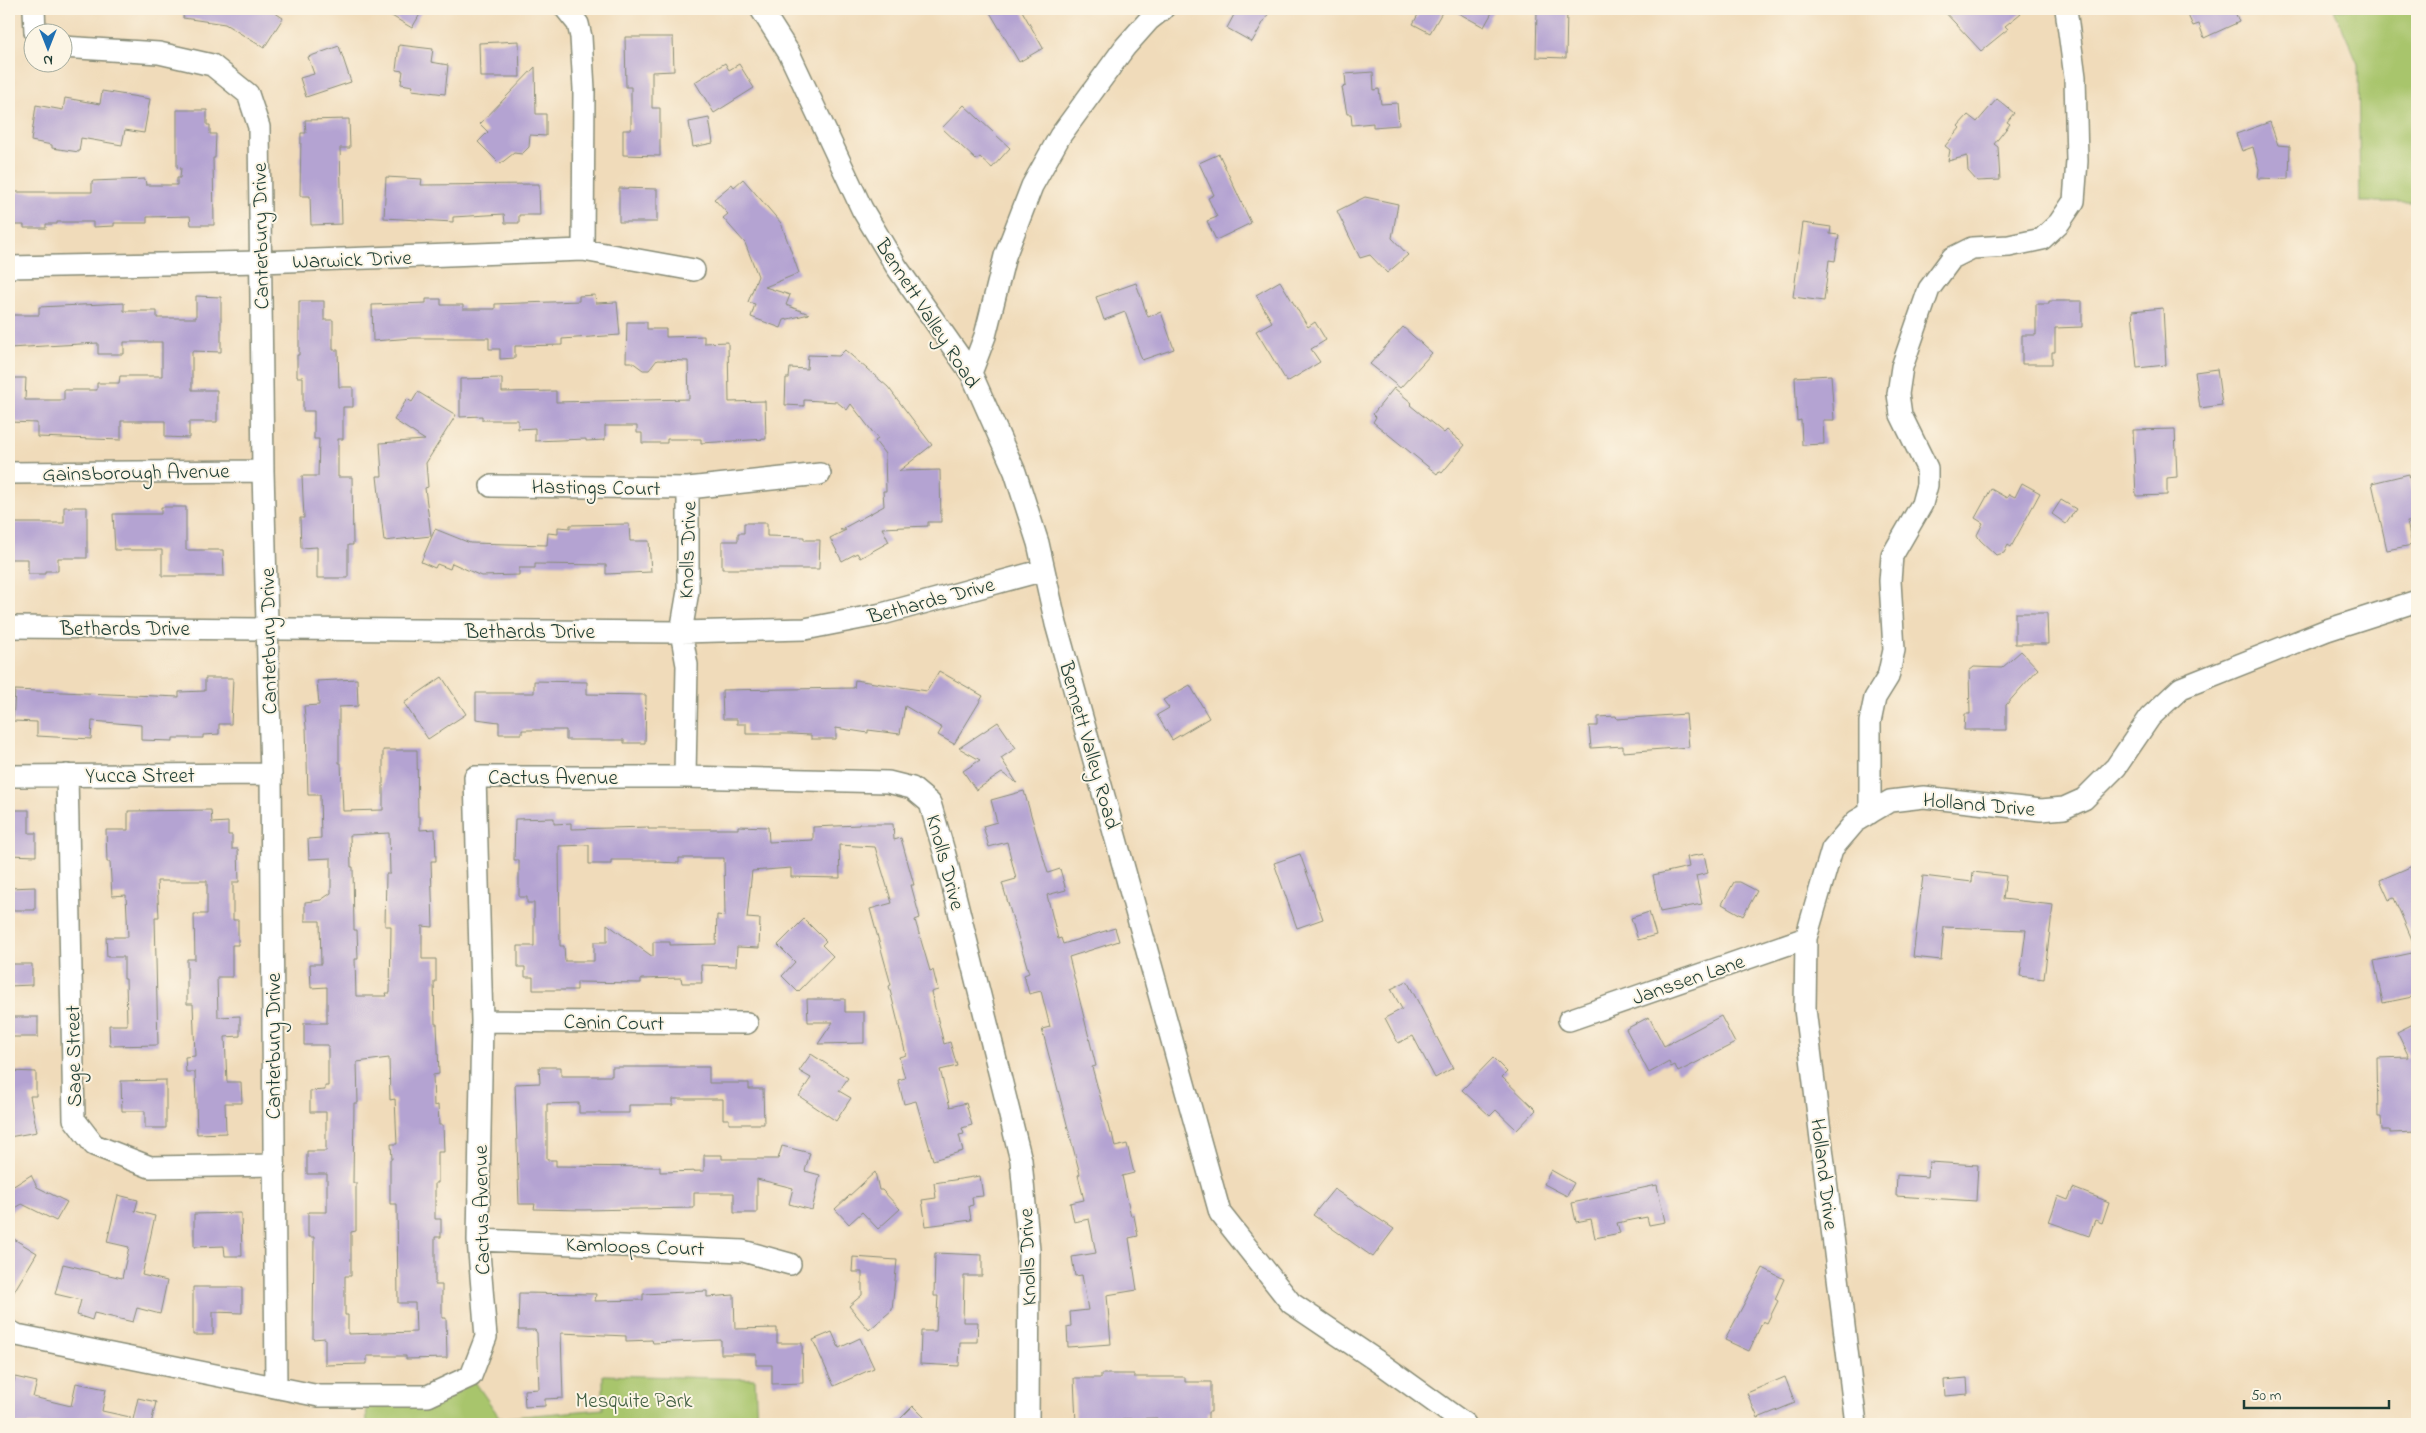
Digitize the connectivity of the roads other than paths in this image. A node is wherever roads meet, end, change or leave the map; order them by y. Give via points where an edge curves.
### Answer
1 (34, 9) edge
2 (566, 9) edge
3 (761, 9) edge
4 (1163, 9) edge
5 (2066, 9) edge
6 (35, 22) edge
7 (72, 48) edge
8 (583, 250) junction
9 (261, 262) junction
10 (9, 267) edge
11 (694, 270) dead end
12 (971, 373) junction
13 (264, 471) junction
14 (9, 473) edge
15 (820, 474) dead end
16 (491, 486) dead end
17 (688, 488) junction
18 (1044, 570) junction
19 (2417, 601) edge
20 (9, 627) edge
21 (267, 629) junction
22 (681, 632) junction
23 (271, 774) junction
24 (68, 775) junction
25 (9, 776) edge
26 (685, 777) junction
27 (1870, 813) junction
28 (1806, 938) junction
29 (1570, 1020) dead end
30 (482, 1021) junction
31 (747, 1023) dead end
32 (274, 1165) junction
33 (478, 1240) junction
34 (790, 1264) dead end
35 (9, 1331) edge
36 (276, 1386) junction
37 (1028, 1424) edge
38 (1465, 1424) edge
39 (1856, 1424) edge

1 - 6 street
2 - 8 street via 578,24 582,37
3 - 12 street, Bennett Valley Road via 789,53 862,209 896,266
4 - 12 street via 1125,47 1060,136 1032,186 1005,256 985,336
5 - 27 street via 2075,77 2077,161 2074,201 2059,223 2042,239 2009,246 1972,248 1952,258 1929,289 1902,367 1898,394 1901,415 1927,468 1927,485 1922,504 1892,556 1890,581 1894,650 1888,678 1875,698 1870,722
7 - 9 street, Canterbury Drive via 159,53 212,65 248,94 259,127
8 - 9 street, Warwick Drive
8 - 11 street, Warwick Drive
9 - 10 street, Warwick Drive
9 - 13 street, Canterbury Drive
12 - 18 street, Bennett Valley Road via 1015,472
13 - 14 street, Gainsborough Avenue
13 - 21 street, Canterbury Drive
15 - 17 street, Hastings Court
16 - 17 street, Hastings Court
17 - 22 street, Knolls Drive via 688,591
18 - 22 street, Bethards Drive via 882,614 805,629
18 - 38 street, Bennett Valley Road via 1056,624 1220,1213 1291,1302
19 - 27 street, Holland Drive via 2327,630 2180,688 2150,717 2116,767 2084,799 2064,808 2041,810 1924,797 1890,801
20 - 21 street, Bethards Drive
21 - 22 street, Bethards Drive
21 - 23 street, Canterbury Drive
22 - 26 street, Knolls Drive via 687,665
23 - 24 street, Yucca Street
23 - 32 street, Canterbury Drive
24 - 25 street, Yucca Street
24 - 32 street, Sage Street via 74,1119 94,1145 150,1166
26 - 30 street, Cactus Avenue via 476,778
26 - 37 street, Knolls Drive via 888,782 912,788 930,804 1021,1160 1029,1251
27 - 28 street, Holland Drive via 1856,821 1832,849
28 - 29 street, Janssen Lane
28 - 39 street, Holland Drive via 1805,1009
30 - 31 street, Canin Court
30 - 33 street, Cactus Avenue
32 - 36 street, Canterbury Drive
33 - 34 street, Kamloops Court via 743,1251
33 - 36 street, Cactus Avenue via 486,1337 471,1376 428,1396 319,1396
35 - 36 street, Cactus Avenue

